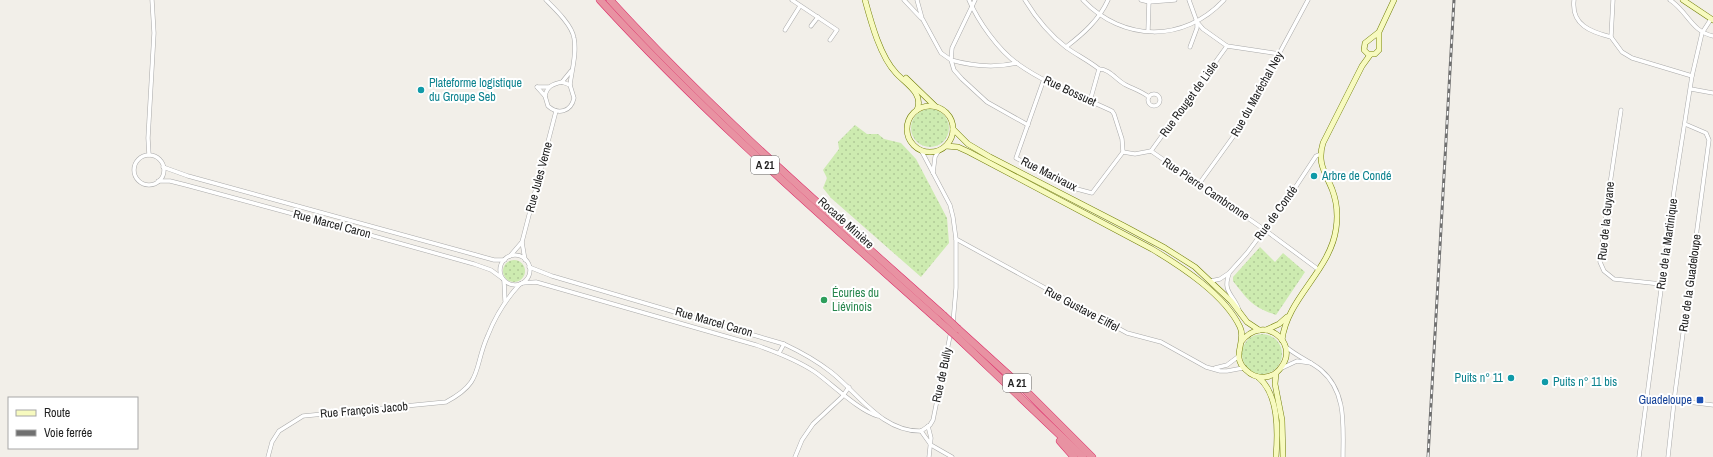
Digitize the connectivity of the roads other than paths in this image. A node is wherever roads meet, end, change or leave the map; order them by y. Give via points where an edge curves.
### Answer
1 (152, 0) edge
2 (546, 0) edge
3 (600, 0) edge
4 (610, 0) edge
5 (792, 0) edge
6 (865, 0) edge
7 (904, 0) edge
8 (917, 0) edge
9 (969, 0) edge
10 (975, 0) edge
11 (1025, 0) edge
12 (1083, 0) edge
13 (1108, 0) edge
14 (1141, 0) edge
15 (1175, 0) edge
16 (1189, 0) edge
17 (1224, 0) edge
18 (1308, 0) edge
19 (1394, 0) edge
20 (1574, 0) edge
21 (1613, 0) edge
22 (1670, 0) edge
23 (1683, 0) edge
24 (1149, 1) edge
25 (972, 5) junction
26 (800, 6) junction
27 (1100, 16) junction
28 (818, 17) junction
29 (922, 18) junction
30 (1712, 20) edge
31 (1197, 22) junction
32 (811, 26) dead end
33 (785, 30) dead end
34 (1148, 31) junction
35 (1379, 32) junction
36 (1702, 33) junction
37 (1713, 36) edge
38 (1611, 37) junction
39 (830, 40) dead end
40 (1371, 40) junction
41 (1378, 45) junction
42 (1227, 46) junction
43 (1066, 47) junction
44 (1190, 47) dead end
45 (1280, 54) junction
46 (1368, 54) junction
47 (951, 60) junction
48 (1017, 63) junction
49 (890, 64) junction
50 (1099, 69) junction
51 (572, 70) junction
52 (1692, 76) junction
53 (1044, 79) junction
54 (562, 82) junction
55 (570, 85) junction
56 (549, 87) junction
57 (1691, 89) junction
58 (1713, 93) edge
59 (545, 96) junction
60 (1149, 97) dead end
61 (1090, 101) junction
62 (935, 106) junction
63 (917, 110) junction
64 (1621, 110) dead end
65 (556, 111) junction
66 (1685, 124) junction
67 (1028, 125) junction
68 (953, 129) junction
69 (946, 146) junction
70 (921, 150) junction
71 (940, 150) junction
72 (1151, 151) junction
73 (1123, 152) junction
74 (1320, 154) junction
75 (149, 155) junction
76 (163, 167) junction
77 (933, 174) junction
78 (158, 181) junction
79 (1200, 184) junction
80 (1265, 230) junction
81 (956, 239) junction
82 (522, 242) junction
83 (510, 256) junction
84 (505, 260) junction
85 (525, 260) junction
86 (529, 267) junction
87 (1319, 270) junction
88 (1229, 273) junction
89 (503, 279) junction
90 (1210, 280) junction
91 (521, 283) junction
92 (1661, 284) junction
93 (505, 302) junction
94 (1241, 313) junction
95 (1288, 317) junction
96 (941, 318) junction
97 (1259, 330) junction
98 (1266, 330) junction
99 (1282, 340) junction
100 (1241, 342) junction
101 (784, 344) junction
102 (1285, 346) junction
103 (779, 353) junction
104 (1239, 356) junction
105 (1312, 364) junction
106 (1243, 368) junction
107 (1282, 368) junction
108 (1214, 369) junction
109 (1276, 373) junction
110 (1258, 377) junction
111 (849, 387) junction
112 (843, 394) junction
113 (1646, 397) junction
114 (1675, 400) junction
115 (1713, 405) edge
116 (879, 416) junction
117 (1048, 423) junction
118 (928, 426) junction
119 (1066, 430) junction
120 (921, 431) junction
121 (931, 446) junction
122 (268, 457) edge
123 (795, 457) edge
124 (929, 457) edge
125 (952, 457) edge
126 (1074, 457) edge
127 (1083, 457) edge
128 (1092, 457) edge
129 (1097, 457) edge
130 (1276, 457) edge
131 (1283, 457) edge
132 (1343, 457) edge
133 (1638, 457) edge
134 (1668, 457) edge

1 - 75 street via 154,34
2 - 51 street via 564,20 574,37 575,57
3 - 96 highway, Rocade Minière / A 21 via 655,59 736,138 795,193
4 - 96 highway, Rocade Minière / A 21 via 740,132
5 - 26 street
6 - 49 main road via 872,26
7 - 29 street
8 - 29 street
9 - 25 street, Rue Bossuet
10 - 25 street
11 - 43 street via 1040,22
12 - 27 street
13 - 27 street
14 - 24 street
15 - 24 street
16 - 31 street
17 - 31 street via 1207,17
18 - 45 street, Rue du Maréchal Ney
19 - 35 main road
20 - 38 street via 1575,14 1585,28
21 - 38 street
22 - 36 street via 1686,13
23 - 30 main road
24 - 34 street
25 - 47 street via 952,48
25 - 48 street, Rue Bossuet via 995,41
26 - 28 street
26 - 33 street
27 - 34 street via 1113,24
27 - 43 street
28 - 32 street
28 - 39 street via 837,30
29 - 47 street via 941,53
30 - 36 street, Rue de la Martinique
31 - 34 street via 1174,30
31 - 42 street
31 - 44 street
35 - 40 main road
35 - 41 main road
36 - 37 street
36 - 52 street, Rue de la Martinique
38 - 52 street via 1622,52 1632,58
40 - 41 main road via 1376,41
40 - 46 main road via 1364,46
41 - 46 main road via 1377,52
42 - 45 street
42 - 72 street, Rue Rouget de Lisle
43 - 50 street
45 - 79 street, Rue du Maréchal Ney via 1234,136
46 - 74 main road, Rue de Condé via 1323,143
47 - 48 street via 993,66
47 - 67 street via 954,70 976,93
48 - 53 street, Rue Bossuet
49 - 62 main road
49 - 63 main road via 895,73 919,97 920,104
50 - 60 street via 1108,71
50 - 61 street
51 - 54 street
51 - 55 street
52 - 57 street, Rue de la Martinique
53 - 61 street, Rue Bossuet
53 - 67 street, Rue Marivaux
54 - 55 street
54 - 56 street
55 - 65 street via 574,93 573,103 566,110
56 - 59 street
56 - 59 street via 537,87
57 - 58 street
57 - 66 street, Rue de la Martinique
59 - 65 street via 548,106
61 - 73 street, Rue Bossuet via 1114,114 1122,139
62 - 63 main road
62 - 68 main road via 946,112
63 - 70 main road via 910,118 907,133 912,143
64 - 92 street, Rue de la Guyane via 1600,262 1604,271 1614,279
65 - 82 street, Rue Jules Verne
66 - 92 street, Rue de la Martinique
66 - 114 street, Rue de la Guadeloupe via 1708,136 1708,147
67 - 73 street, Rue Marivaux via 1016,158 1073,188 1092,193
68 - 69 main road
68 - 90 main road via 968,144 990,157 1165,248
69 - 71 main road
69 - 100 main road via 958,147 969,152 1177,264 1196,278 1224,306 1241,328
70 - 71 main road
70 - 77 street, Rue de Bully
71 - 77 street via 935,157
72 - 73 street via 1135,154
72 - 79 street, Rue Pierre Cambronne
74 - 80 street, Rue de Condé via 1316,156
74 - 87 main road via 1321,165 1333,191 1337,217 1333,242
75 - 76 street via 158,159
75 - 78 street via 138,160 135,165 135,177 145,184 151,185
76 - 78 street via 163,173
76 - 84 street, Rue Marcel Caron via 494,260
77 - 81 street, Rue de Bully via 952,210
78 - 89 street, Rue Marcel Caron via 170,181 334,224 474,264 491,270
79 - 80 street, Rue Pierre Cambronne
80 - 87 street, Rue Pierre Cambronne
80 - 88 street, Rue de Condé
81 - 108 street, Rue Gustave Eiffel via 1127,333 1161,342
81 - 118 street, Rue de Bully via 956,304 933,420
82 - 83 street, Rue Jules Verne
82 - 85 street, Rue Jules Verne
83 - 84 street
83 - 85 street via 518,256
84 - 89 street via 500,270
85 - 86 street
86 - 91 street via 529,274
86 - 101 street, Rue Marcel Caron
87 - 95 main road
88 - 90 street, Rue de Condé via 1220,279
88 - 94 street via 1227,288
89 - 91 street via 512,285
89 - 93 street
90 - 94 main road
91 - 93 street
91 - 103 street, Rue Marcel Caron via 536,282
92 - 113 street, Rue de la Martinique
93 - 122 street, Rue François Jacob via 487,336 473,380 461,394 446,402 303,416 279,431 272,442
94 - 97 main road via 1247,322
95 - 98 main road
95 - 99 main road
96 - 117 highway, Rocade Minière / A 21, bridge via 956,336
96 - 119 highway, Rocade Minière / A 21, bridge via 958,329
97 - 98 main road
97 - 100 main road via 1252,332
98 - 99 main road via 1278,335
99 - 102 main road
100 - 104 main road
101 - 103 street
101 - 111 street, Rue Marcel Caron via 805,354
102 - 105 street
102 - 107 main road via 1286,355
103 - 112 street, Rue Marcel Caron via 808,368
104 - 106 main road
104 - 108 street via 1227,365
105 - 107 street via 1297,361
105 - 132 street via 1331,380 1340,398 1343,416
106 - 108 street, Rue Gustave Eiffel via 1227,371
106 - 110 main road
107 - 109 main road
109 - 110 main road
109 - 131 main road via 1275,384 1282,420
110 - 130 main road via 1269,388 1274,408
111 - 112 street
111 - 116 street, Rue Marcel Caron
112 - 116 street, Rue Marcel Caron
112 - 123 street via 812,424
113 - 114 street
113 - 133 street, Rue de la Martinique
114 - 115 street
114 - 134 street, Rue de la Guadeloupe
116 - 120 street, Rue Marcel Caron via 900,429
117 - 126 highway via 1050,430
117 - 127 highway, Rocade Minière / A 21
118 - 120 street
118 - 121 street
119 - 128 highway, Rocade Minière / A 21
119 - 129 highway
120 - 121 street
121 - 124 street
121 - 125 street

